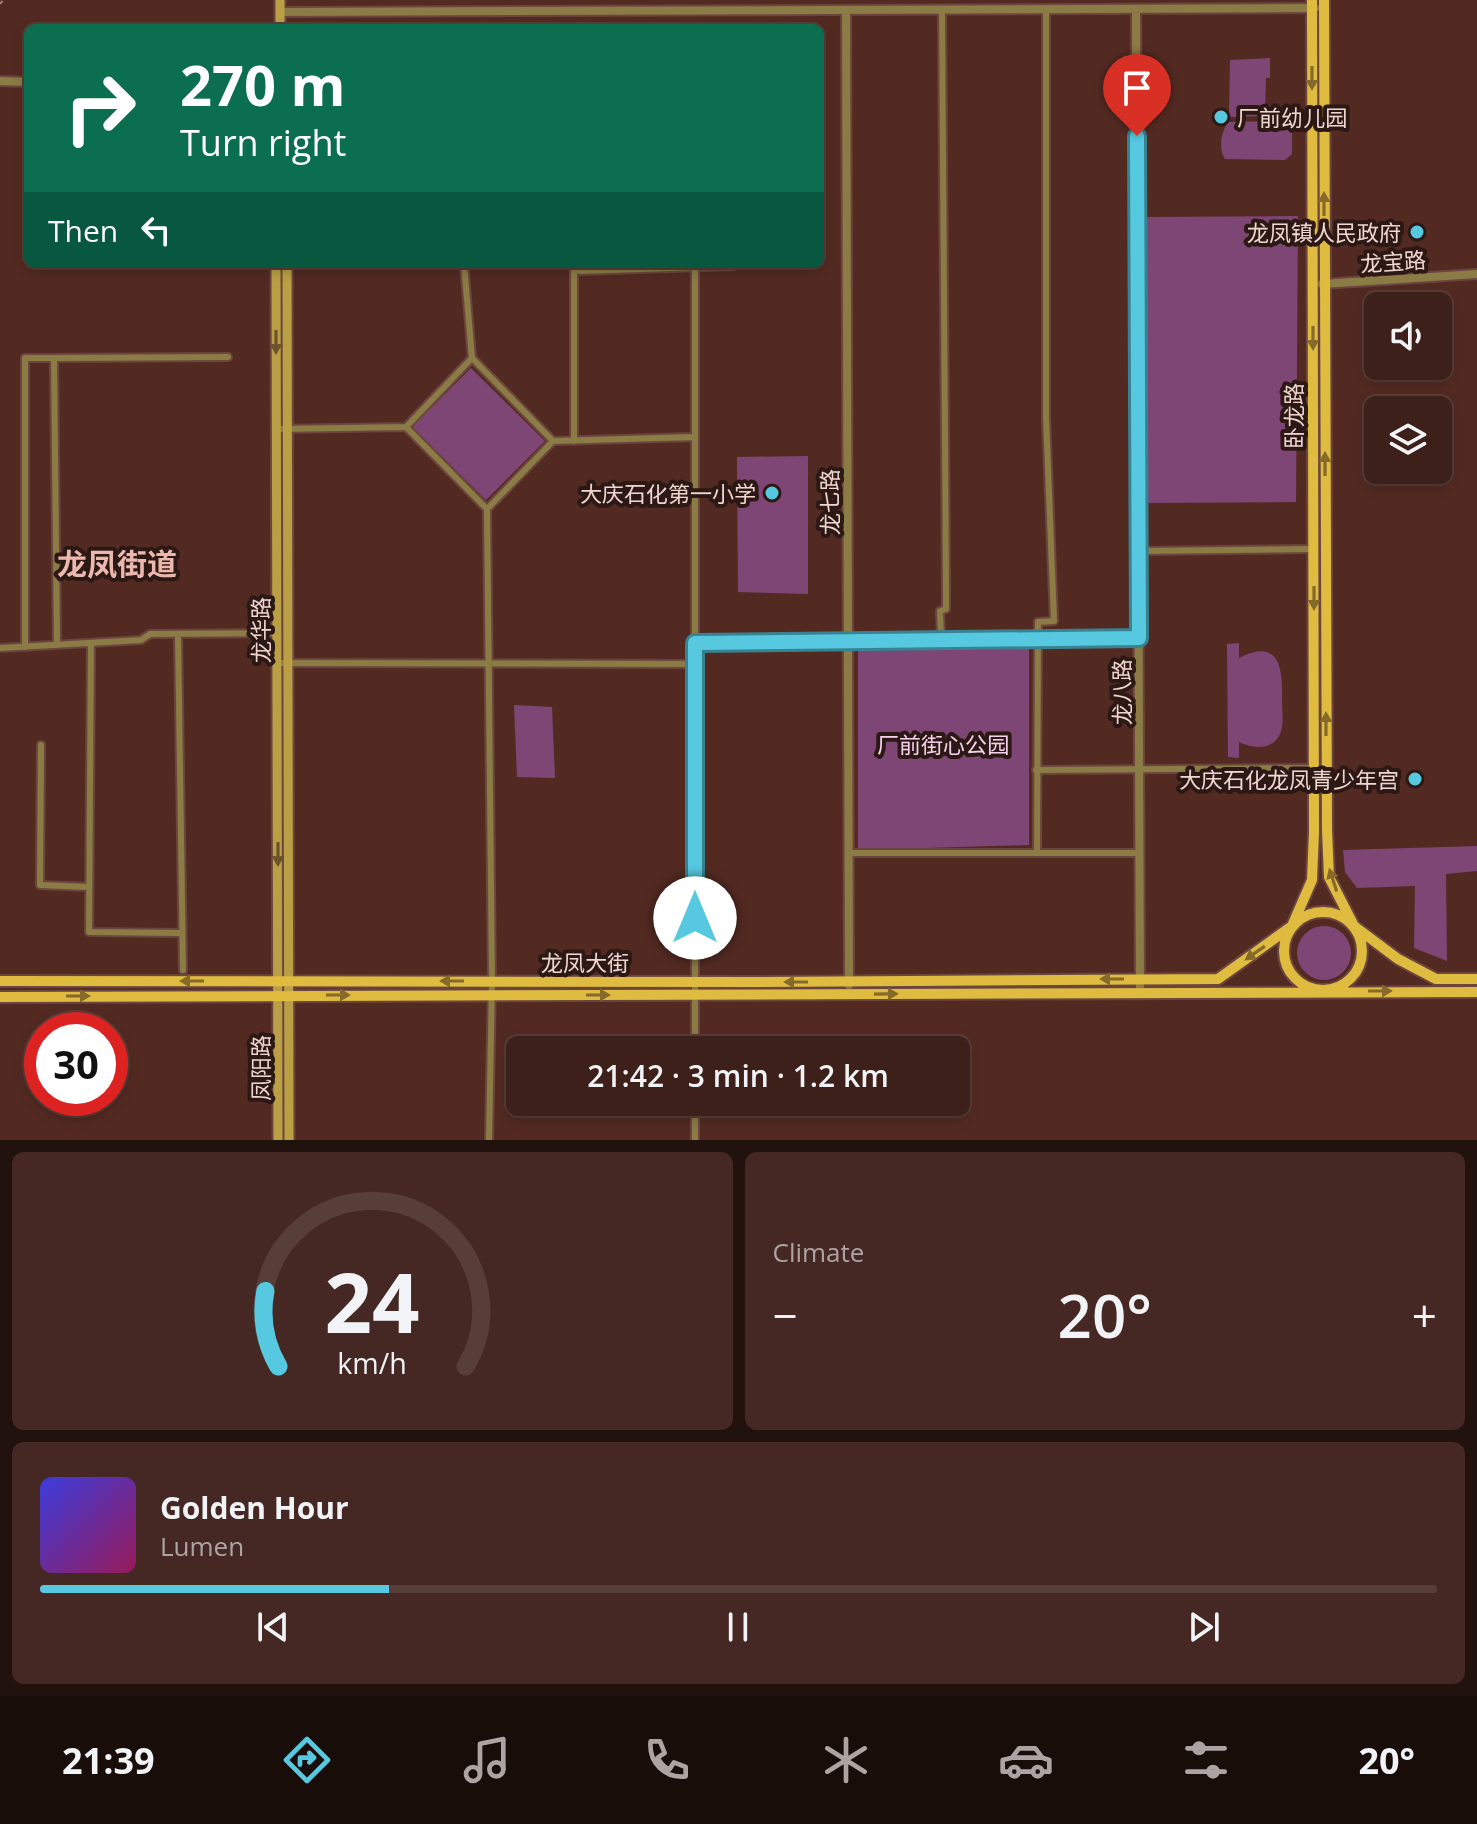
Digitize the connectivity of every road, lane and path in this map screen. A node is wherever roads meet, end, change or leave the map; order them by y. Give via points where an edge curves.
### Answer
1 (280, 0) edge
2 (1312, 4) edge
3 (1324, 4) edge
4 (912, 5) edge
5 (1046, 9) junction
6 (1136, 9) junction
7 (846, 10) junction
8 (942, 10) junction
9 (280, 12) junction
10 (280, 24) edge
11 (0, 81) edge
12 (24, 82) edge
13 (276, 268) edge
14 (287, 268) edge
15 (464, 268) edge
16 (570, 268) edge
17 (574, 268) edge
18 (666, 268) edge
19 (695, 268) edge
20 (1477, 274) edge
21 (1324, 284) junction
22 (1312, 285) junction
23 (228, 357) dead end
24 (54, 358) junction
25 (472, 358) junction
26 (406, 427) junction
27 (282, 429) junction
28 (695, 437) junction
29 (553, 441) junction
30 (574, 441) junction
31 (487, 509) junction
32 (1320, 549) junction
33 (1139, 551) junction
34 (278, 633) junction
35 (178, 634) junction
36 (1039, 638) junction
37 (1139, 638) junction
38 (848, 639) junction
39 (941, 639) junction
40 (91, 643) junction
41 (695, 643) junction
42 (57, 645) junction
43 (25, 647) junction
44 (0, 648) edge
45 (488, 663) junction
46 (283, 664) junction
47 (695, 664) junction
48 (41, 745) dead end
49 (1315, 768) junction
50 (1036, 770) junction
51 (1139, 770) junction
52 (848, 853) junction
53 (1037, 853) junction
54 (1140, 853) junction
55 (89, 887) junction
56 (1292, 926) junction
57 (1354, 926) junction
58 (182, 933) junction
59 (183, 970) dead end
60 (1140, 979) junction
61 (1477, 979) edge
62 (0, 981) edge
63 (283, 981) junction
64 (492, 981) junction
65 (848, 981) junction
66 (695, 982) junction
67 (1140, 991) junction
68 (1323, 991) junction
69 (1477, 992) edge
70 (696, 994) junction
71 (849, 994) junction
72 (492, 995) junction
73 (283, 996) junction
74 (0, 997) edge
75 (695, 1036) edge
76 (695, 1116) edge
77 (278, 1140) edge
78 (289, 1140) edge
79 (489, 1140) edge
80 (695, 1140) edge

1 - 9 main road
2 - 3 street
2 - 6 street
2 -> 22 main road, 卧龙路
21 -> 3 main road, 卧龙路
4 - 7 street
4 - 8 street
5 - 6 street
5 - 8 street
5 - 36 street via 1046,417 1054,621 1038,622
6 - 33 street, 龙八路
7 - 9 street
7 - 38 street, 龙七路
8 - 39 street via 946,609 940,611
9 - 10 main road
11 - 12 street
13 -> 27 main road, 龙华路
14 - 27 main road
15 - 25 street
16 - 30 street
17 - 18 street
19 - 28 street
20 - 21 street, 龙宝路
21 - 22 street, 龙宝路
32 -> 21 main road, 卧龙路
22 -> 32 main road, 卧龙路
23 - 24 street
24 - 42 street
24 - 43 street via 25,358
25 - 26 street
25 - 29 street
26 - 27 street
26 - 31 street
27 - 34 main road, 龙华路
27 - 46 main road
28 - 30 street
28 - 41 street
29 - 30 street
29 - 31 street
31 - 45 street
32 - 33 street
32 -> 49 main road, 卧龙路
57 -> 32 main road, 卧龙路 via 1329,877
33 - 37 street, 龙八路
34 - 35 street
34 - 46 main road, 龙华路
35 - 40 street
35 - 58 street
36 - 37 street
36 - 39 street
36 - 50 street
37 - 51 street, 龙八路
38 - 39 street
38 - 41 street
38 - 52 street, 龙七路
40 - 42 street
40 - 55 street
41 - 47 street
42 - 43 street
43 - 44 street
45 - 46 street
45 - 47 street
45 - 64 street
46 - 63 main road
47 - 66 street
48 - 55 street via 40,885
49 - 51 street
49 - 56 main road, 卧龙路 via 1312,880
50 - 51 street
50 - 53 street
51 - 54 street, 龙八路
52 - 53 street
52 - 65 street, 龙七路
53 - 54 street
54 - 60 street, 龙八路
55 - 58 street via 89,932
56 - 57 main road via 1323,911
56 -> 60 main road, 龙凤大街 via 1218,979
56 - 68 main road via 1283,950 1291,974
57 - 61 main road via 1436,979
57 - 68 main road via 1363,946 1359,968 1344,985
58 - 59 street
60 -> 65 main road, 龙凤大街
60 - 67 street, 龙八路
63 -> 62 main road, 龙凤大街
64 -> 63 main road, 龙凤大街
63 - 73 main road
64 - 66 main road, 龙凤大街
64 - 72 street
65 -> 66 main road, 龙凤大街
65 - 71 street, 龙七路
66 - 70 street
67 - 68 main road, 龙凤大街
71 -> 67 main road, 龙凤大街
68 -> 69 main road, 龙凤大街
70 - 71 main road, 龙凤大街
72 -> 70 main road, 龙凤大街
70 - 75 street
73 -> 72 main road, 龙凤大街
72 - 79 street
74 -> 73 main road, 龙凤大街
73 - 77 main road, 凤阳路
73 - 78 main road
76 - 80 street

